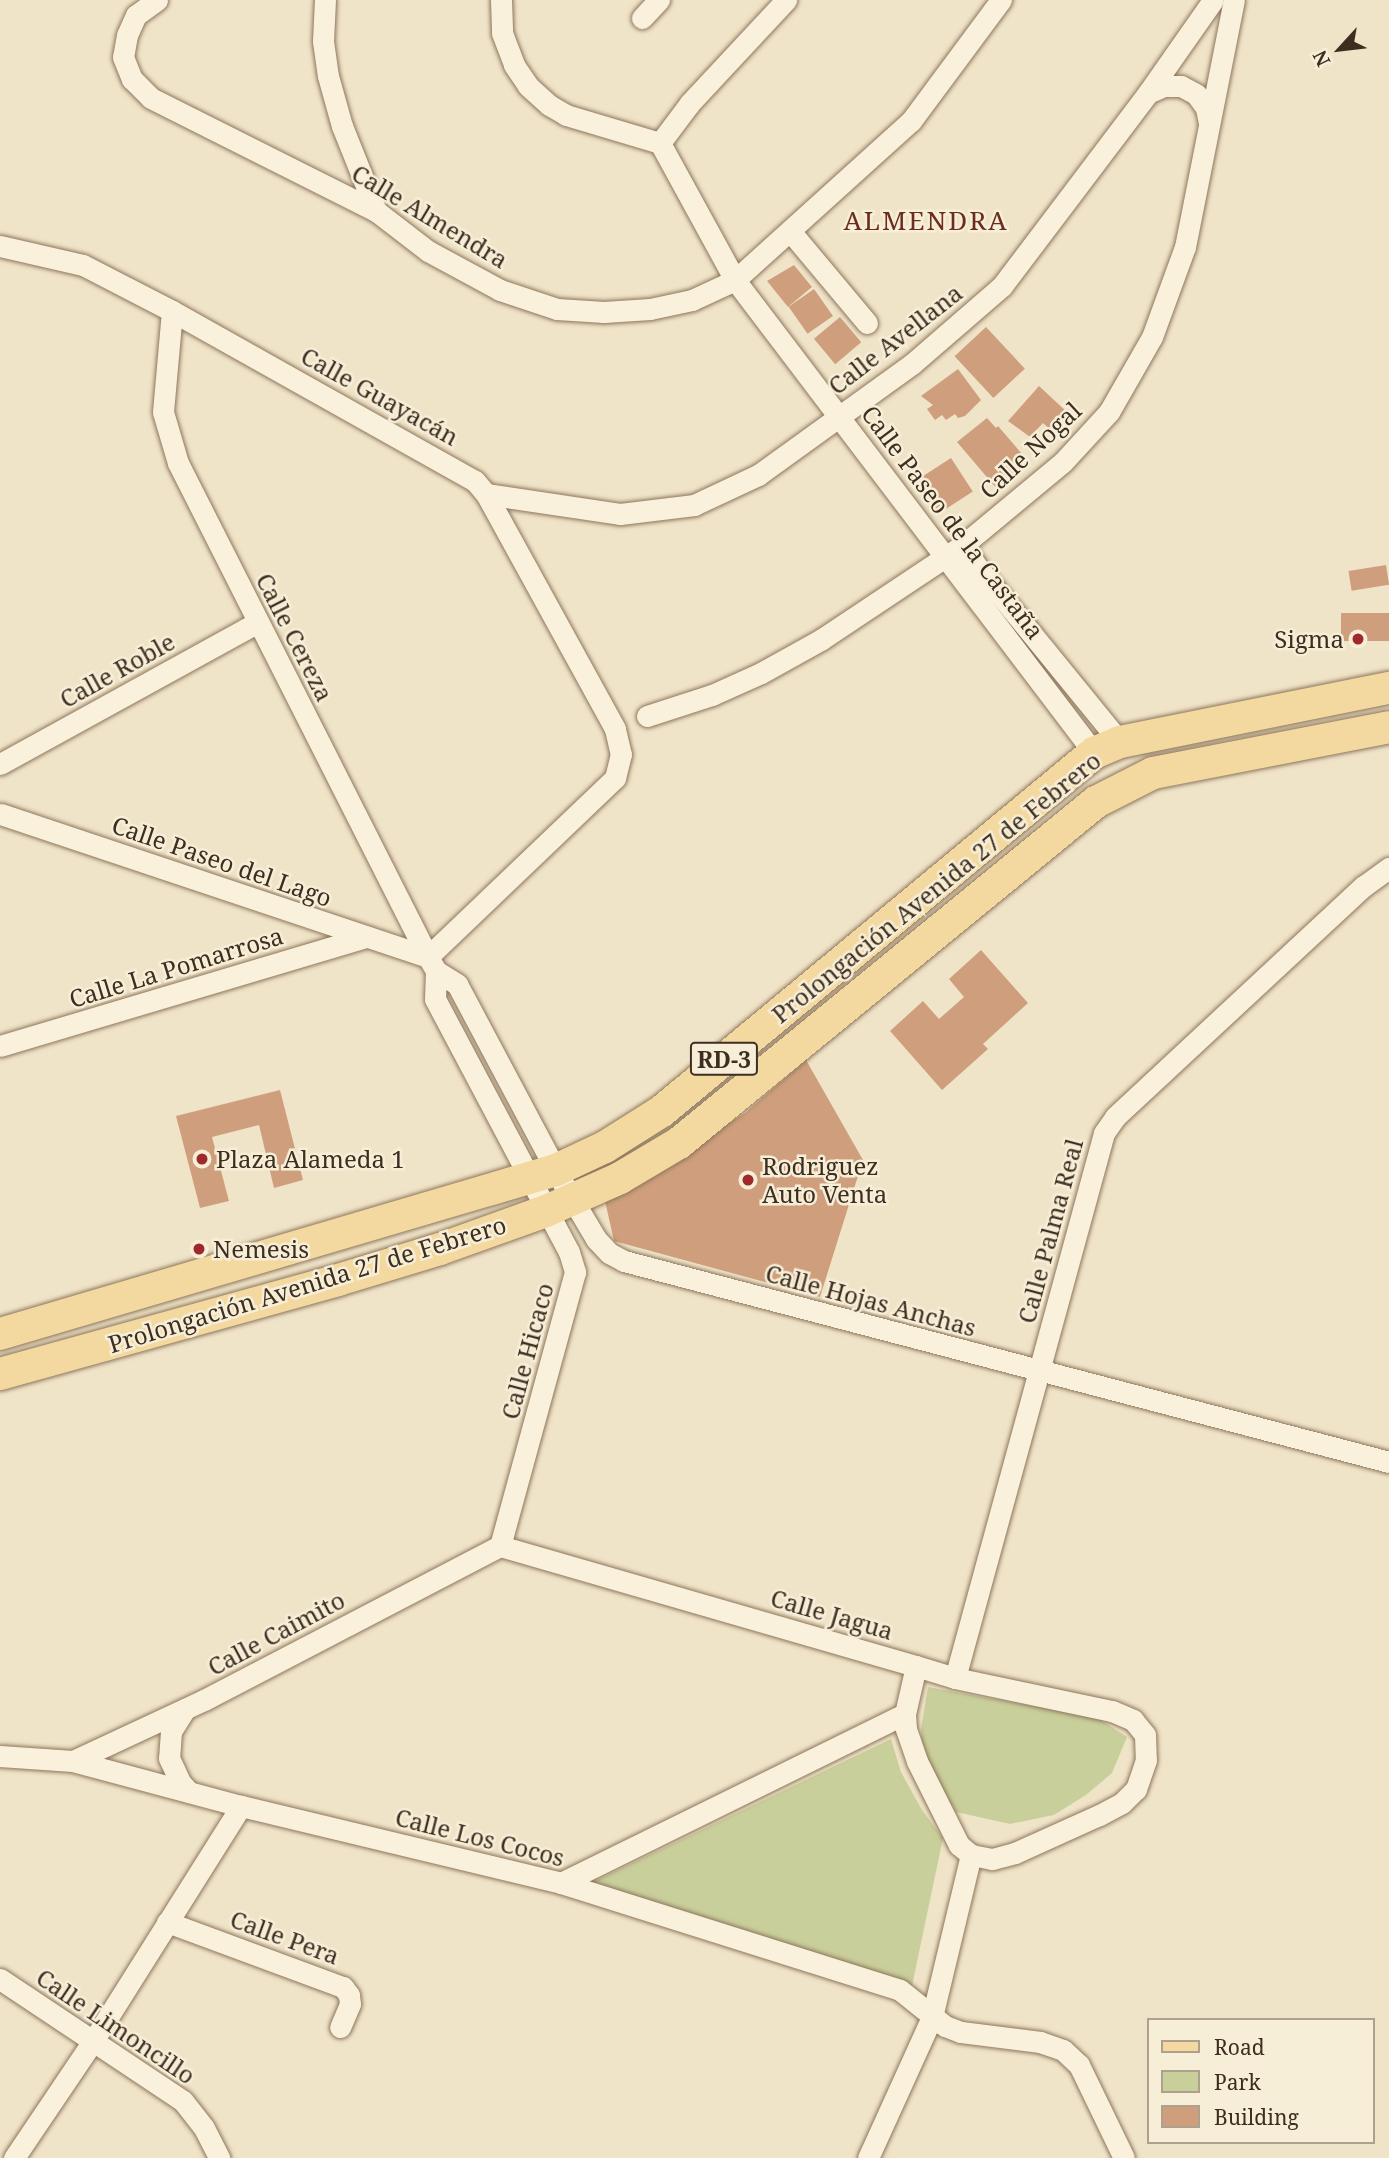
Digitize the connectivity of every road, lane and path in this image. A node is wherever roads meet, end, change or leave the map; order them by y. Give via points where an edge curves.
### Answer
1 (157, 0) edge
2 (325, 0) edge
3 (501, 0) edge
4 (659, 0) edge
5 (786, 0) edge
6 (1001, 0) edge
7 (1213, 0) edge
8 (1234, 0) edge
9 (642, 18) dead end
10 (1149, 93) junction
11 (1209, 125) junction
12 (660, 143) junction
13 (376, 211) junction
14 (790, 231) junction
15 (0, 246) edge
16 (735, 280) junction
17 (172, 312) junction
18 (867, 323) dead end
19 (840, 416) junction
20 (486, 494) junction
21 (954, 551) junction
22 (258, 622) junction
23 (1389, 688) edge
24 (646, 716) dead end
25 (1389, 727) edge
26 (1107, 747) junction
27 (0, 764) edge
28 (0, 814) edge
29 (1389, 868) edge
30 (366, 937) junction
31 (432, 964) junction
32 (0, 1046) edge
33 (542, 1174) junction
34 (559, 1205) junction
35 (596, 1239) junction
36 (569, 1252) junction
37 (0, 1334) edge
38 (1040, 1372) junction
39 (0, 1374) edge
40 (1389, 1462) edge
41 (500, 1546) junction
42 (916, 1665) junction
43 (955, 1678) junction
44 (185, 1709) junction
45 (905, 1714) junction
46 (0, 1756) edge
47 (73, 1761) junction
48 (190, 1792) junction
49 (241, 1806) junction
50 (971, 1855) junction
51 (561, 1883) junction
52 (167, 1922) junction
53 (0, 1979) edge
54 (932, 2017) junction
55 (340, 2026) dead end
56 (93, 2041) junction
57 (14, 2158) edge
58 (219, 2158) edge
59 (868, 2158) edge
60 (1124, 2158) edge

1 - 13 street, Calle Almendra via 136,15 123,57 132,79 151,98
2 - 13 street via 323,40 328,76 342,126
3 - 12 street via 502,33 514,65 549,105 566,115
4 - 9 street
5 - 12 street via 690,103
6 - 14 street, Calle Almendra via 911,121
7 - 10 street, Calle Avellana
8 - 11 street, Calle Nogal
10 - 11 street via 1164,86 1181,86 1196,94 1206,108
10 - 19 street, Calle Avellana via 1002,286 912,365
11 - 21 street, Calle Nogal via 1185,247 1152,337 1109,412 1063,462
12 - 16 street, Calle Paseo de la Castaña
13 - 16 street, Calle Almendra via 428,251 500,289 557,309 650,309 692,300
14 - 16 street, Calle Almendra
14 - 18 street
15 - 17 street, Calle Guayacán via 83,265
16 - 19 street, Calle Paseo de la Castaña
17 - 20 street, Calle Guayacán via 454,467
17 - 22 street, Calle Cereza via 163,412 168,436
19 - 20 street, Calle Avellana via 758,475 694,505 620,514
19 - 21 street, Calle Paseo de la Castaña
20 - 31 street, Calle Guayacán via 615,729 621,754 615,778
21 - 24 street, Calle Nogal via 822,639 761,673
21 - 26 street, Calle Paseo de la Castaña via 978,568
22 - 27 street, Calle Roble
22 - 31 street, Calle Cereza
23 - 26 main road, Prolongación Avenida 27 de Febrero / RD-3
25 - 34 main road, Prolongación Avenida 27 de Febrero / RD-3 via 1153,773 1096,802 680,1143 620,1178
26 - 33 main road, Prolongación Avenida 27 de Febrero / RD-3 via 662,1111 605,1147
28 - 30 street, Calle Paseo del Lago
29 - 38 street, Calle Palma Real via 1115,1117 1104,1133
30 - 31 street, Calle Paseo del Lago
30 - 32 street, Calle La Pomarrosa
31 - 33 street, Calle Cereza via 457,984
33 - 34 street, Calle Hicaco
33 - 34 street
33 - 37 main road, Prolongación Avenida 27 de Febrero / RD-3
34 - 35 street
34 - 36 street, Calle Hicaco
34 - 39 main road, Prolongación Avenida 27 de Febrero / RD-3 via 351,1276
35 - 36 street
35 - 38 street, Calle Hojas Anchas via 624,1261
36 - 41 street, Calle Hicaco via 575,1272
38 - 40 street, Calle Hojas Anchas
38 - 43 street, Calle Palma Real
41 - 42 street, Calle Jagua
41 - 44 street, Calle Caimito
42 - 43 street, Calle Jagua
42 - 45 street
43 - 50 street, Calle Jagua via 1112,1711 1133,1720 1145,1735 1143,1775 1122,1803 1015,1853 992,1859
44 - 47 street, Calle Caimito
44 - 48 street via 171,1731 169,1758
45 - 50 street via 917,1761 959,1844
45 - 51 street
46 - 47 street, Calle Los Cocos
47 - 48 street, Calle Los Cocos
48 - 49 street, Calle Los Cocos
49 - 51 street, Calle Los Cocos
49 - 52 street
50 - 54 street
51 - 54 street, Calle Los Cocos via 900,1990
52 - 55 street, Calle Pera via 342,1987 350,2004
52 - 56 street
53 - 56 street, Calle Limoncillo
54 - 59 street
54 - 60 street, Calle Los Cocos via 961,2032 1040,2042 1063,2050 1079,2065
56 - 57 street
56 - 58 street, Calle Limoncillo via 183,2101

